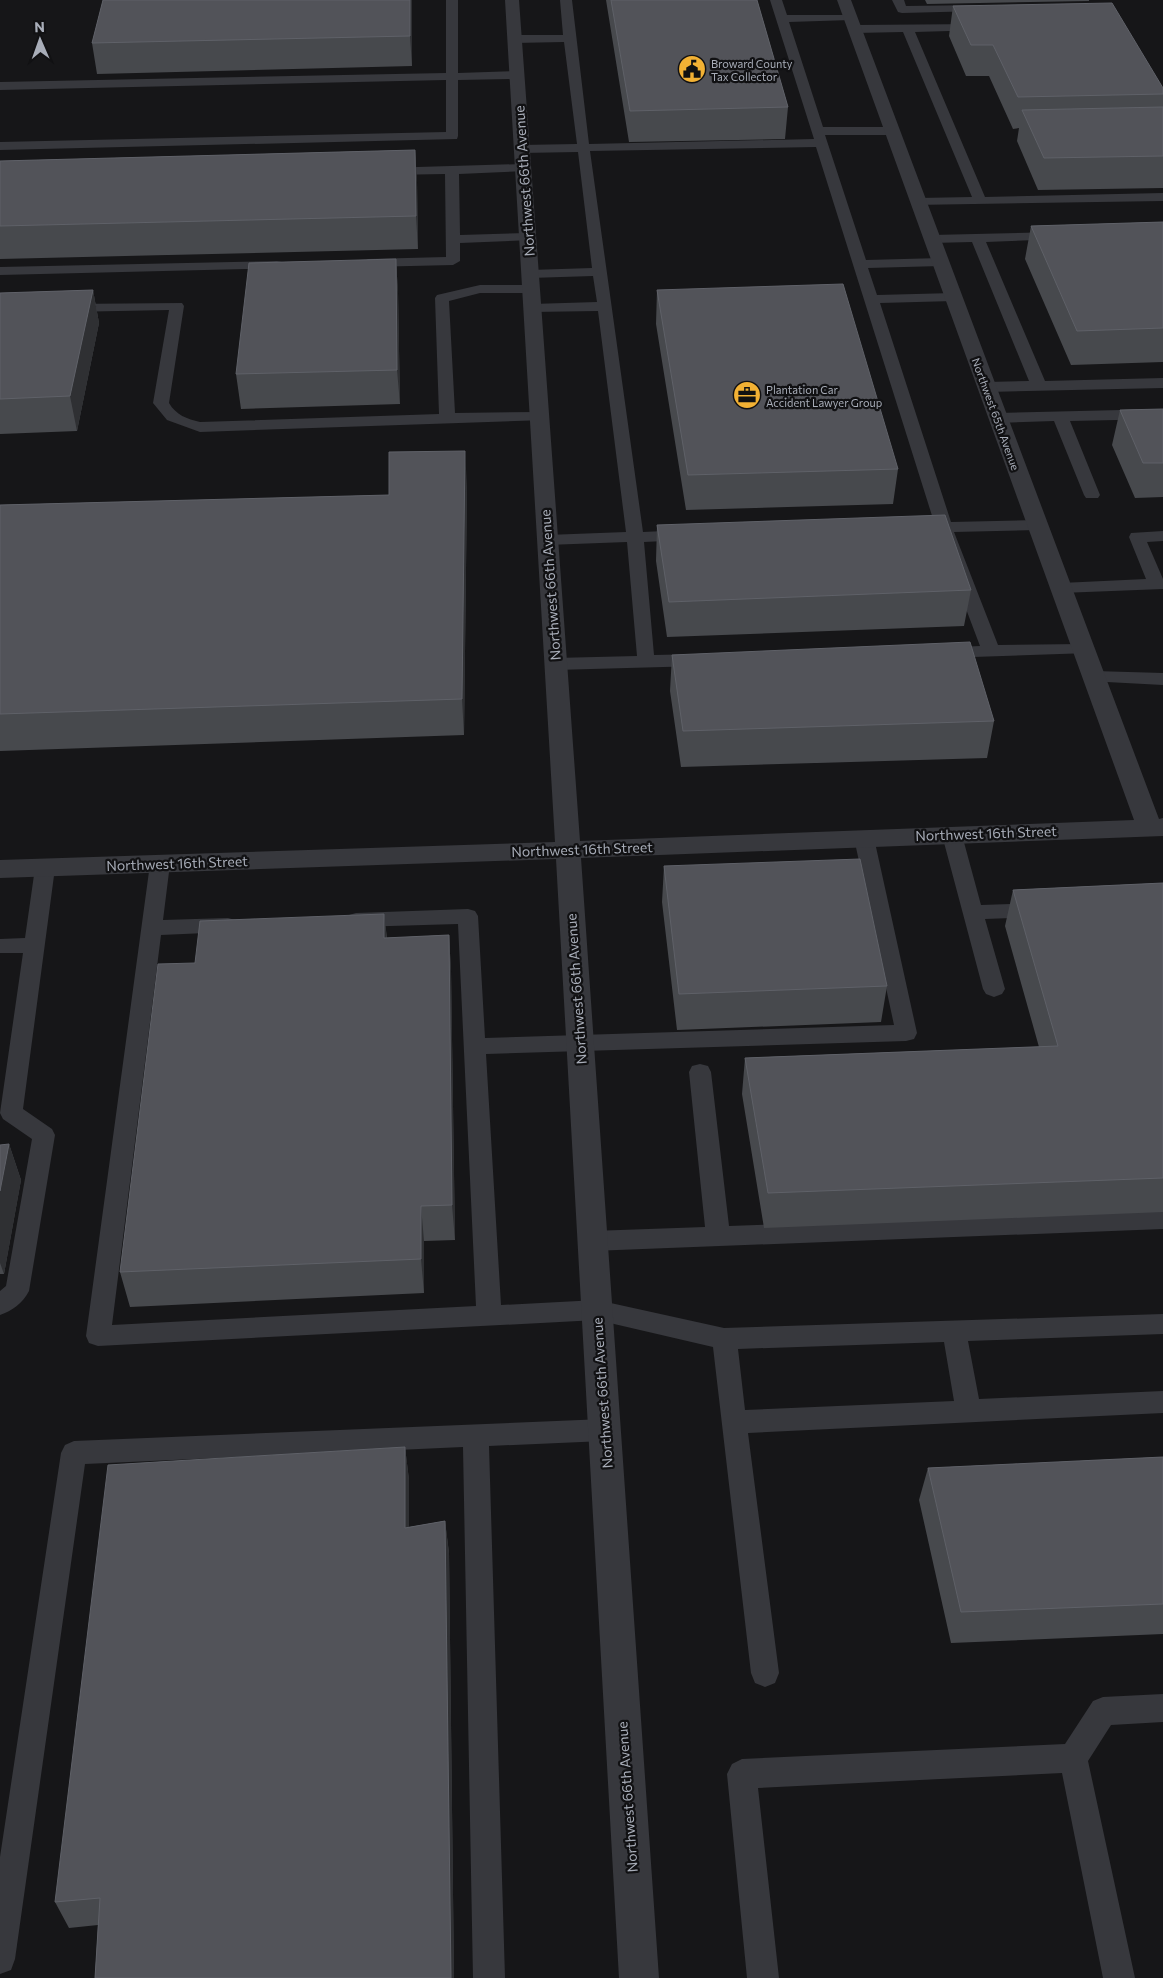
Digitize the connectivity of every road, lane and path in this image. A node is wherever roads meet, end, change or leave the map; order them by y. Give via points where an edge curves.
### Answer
1 (452, 0) edge
2 (512, 0) edge
3 (566, 0) edge
4 (776, 0) edge
5 (898, 0) edge
6 (989, 8) edge
7 (850, 16) edge
8 (782, 19) junction
9 (994, 28) edge
10 (908, 29) junction
11 (569, 38) junction
12 (514, 39) junction
13 (517, 75) junction
14 (452, 76) junction
15 (0, 86) edge
16 (892, 131) junction
17 (820, 137) junction
18 (0, 146) edge
19 (584, 148) junction
20 (522, 159) junction
21 (452, 170) junction
22 (373, 172) edge
23 (1163, 197) edge
24 (980, 201) junction
25 (919, 202) junction
26 (1075, 236) edge
27 (527, 237) junction
28 (978, 238) junction
29 (453, 239) junction
30 (932, 239) junction
31 (941, 262) junction
32 (354, 263) edge
33 (860, 264) junction
34 (295, 265) edge
35 (0, 271) edge
36 (600, 272) junction
37 (531, 290) junction
38 (954, 297) junction
39 (872, 299) junction
40 (604, 306) junction
41 (49, 309) edge
42 (1163, 383) edge
43 (1039, 386) junction
44 (987, 387) junction
45 (1163, 414) edge
46 (539, 416) junction
47 (1060, 416) junction
48 (447, 418) junction
49 (998, 418) junction
50 (1092, 495) dead end
51 (1037, 524) junction
52 (944, 527) junction
53 (914, 528) edge
54 (704, 535) edge
55 (1163, 536) edge
56 (635, 537) junction
57 (547, 540) junction
58 (1160, 584) edge
59 (1061, 588) junction
60 (1083, 649) junction
61 (991, 650) junction
62 (932, 652) edge
63 (715, 659) edge
64 (646, 661) junction
65 (555, 664) junction
66 (1094, 678) junction
67 (1163, 678) edge
68 (1156, 827) edge
69 (952, 835) junction
70 (864, 838) junction
71 (568, 850) junction
72 (160, 864) junction
73 (45, 868) junction
74 (0, 869) edge
75 (1058, 909) edge
76 (973, 912) junction
77 (340, 921) edge
78 (251, 924) edge
79 (152, 928) junction
80 (34, 945) junction
81 (0, 946) edge
82 (994, 989) dead end
83 (580, 1043) junction
84 (475, 1046) junction
85 (700, 1072) dead end
86 (1163, 1219) edge
87 (718, 1236) junction
88 (592, 1241) junction
89 (0, 1305) edge
90 (597, 1310) junction
91 (489, 1316) junction
92 (1163, 1324) edge
93 (954, 1331) junction
94 (724, 1339) junction
95 (1163, 1402) edge
96 (970, 1411) junction
97 (734, 1422) junction
98 (604, 1430) junction
99 (476, 1436) junction
100 (765, 1673) dead end
101 (1163, 1708) edge
102 (1073, 1758) junction
103 (0, 1959) edge
104 (489, 1978) edge
105 (639, 1978) edge
106 (763, 1978) edge
107 (1119, 1978) edge

1 - 14 lane
2 - 12 street, Northwest 66th Avenue
3 - 11 lane
4 - 8 lane
5 - 6 lane via 902,10
7 - 8 lane
7 - 10 lane
7 - 16 street, Northwest 65th Avenue
8 - 17 lane
9 - 10 lane
10 - 24 lane
11 - 12 lane
11 - 19 lane
12 - 13 street, Northwest 66th Avenue
13 - 14 lane
13 - 20 street, Northwest 66th Avenue
14 - 15 lane
14 - 18 lane via 452,136
16 - 17 lane
16 - 25 street, Northwest 65th Avenue
17 - 19 lane
17 - 33 lane
19 - 20 lane
19 - 36 lane
20 - 21 lane
20 - 27 street, Northwest 66th Avenue
21 - 22 lane
21 - 29 lane
23 - 24 lane
24 - 25 lane
25 - 30 street, Northwest 65th Avenue
26 - 28 lane
27 - 29 lane
27 - 37 street, Northwest 66th Avenue
28 - 30 lane
28 - 43 lane
29 - 32 lane via 453,261
30 - 31 street, Northwest 65th Avenue
31 - 33 lane
31 - 38 street, Northwest 65th Avenue
33 - 39 lane
34 - 35 lane
36 - 37 lane
36 - 40 lane
37 - 40 lane
37 - 46 street, Northwest 66th Avenue
37 - 48 lane via 480,289 442,298
38 - 39 lane
38 - 44 street, Northwest 65th Avenue
39 - 52 lane
40 - 56 lane
41 - 48 lane via 177,306 161,403 166,414 180,422 200,426
42 - 43 lane
43 - 44 lane
44 - 49 street, Northwest 65th Avenue
45 - 47 lane
46 - 48 lane
46 - 57 street, Northwest 66th Avenue
47 - 49 lane
47 - 50 lane
49 - 51 street, Northwest 65th Avenue
51 - 52 lane
51 - 59 street, Northwest 65th Avenue
52 - 53 lane
52 - 61 lane
54 - 56 lane
55 - 58 lane via 1136,537
56 - 57 lane
56 - 64 lane
57 - 65 street, Northwest 66th Avenue
58 - 59 lane
59 - 60 street, Northwest 65th Avenue
60 - 61 lane
60 - 66 street, Northwest 65th Avenue
61 - 62 lane
63 - 64 lane
64 - 65 lane
65 - 71 street, Northwest 66th Avenue
66 - 67 lane
66 - 68 street, Northwest 65th Avenue
68 - 69 street, Northwest 16th Street
69 - 70 street, Northwest 16th Street
69 - 76 lane
70 - 71 street, Northwest 16th Street
70 - 83 lane via 906,1033
71 - 72 street, Northwest 16th Street
71 - 83 street, Northwest 66th Avenue
72 - 73 street, Northwest 16th Street
72 - 79 lane
73 - 74 street, Northwest 16th Street
73 - 80 lane
75 - 76 lane
76 - 82 lane
77 - 84 lane via 468,916
78 - 79 lane
79 - 91 lane via 98,1336
80 - 81 lane
80 - 89 lane via 11,1113 44,1135 17,1290
83 - 84 lane
83 - 88 street, Northwest 66th Avenue
84 - 91 lane
85 - 87 lane
86 - 87 lane
87 - 88 lane
88 - 90 street, Northwest 66th Avenue
90 - 91 lane
90 - 94 lane
90 - 98 street, Northwest 66th Avenue
92 - 93 lane
93 - 94 lane
93 - 96 lane
94 - 97 lane
95 - 96 lane
96 - 97 lane
97 - 100 lane
98 - 99 lane
98 - 105 street, Northwest 66th Avenue
99 - 103 lane via 74,1452
99 - 104 lane
101 - 102 lane via 1103,1711
102 - 106 lane via 742,1774
102 - 107 lane

